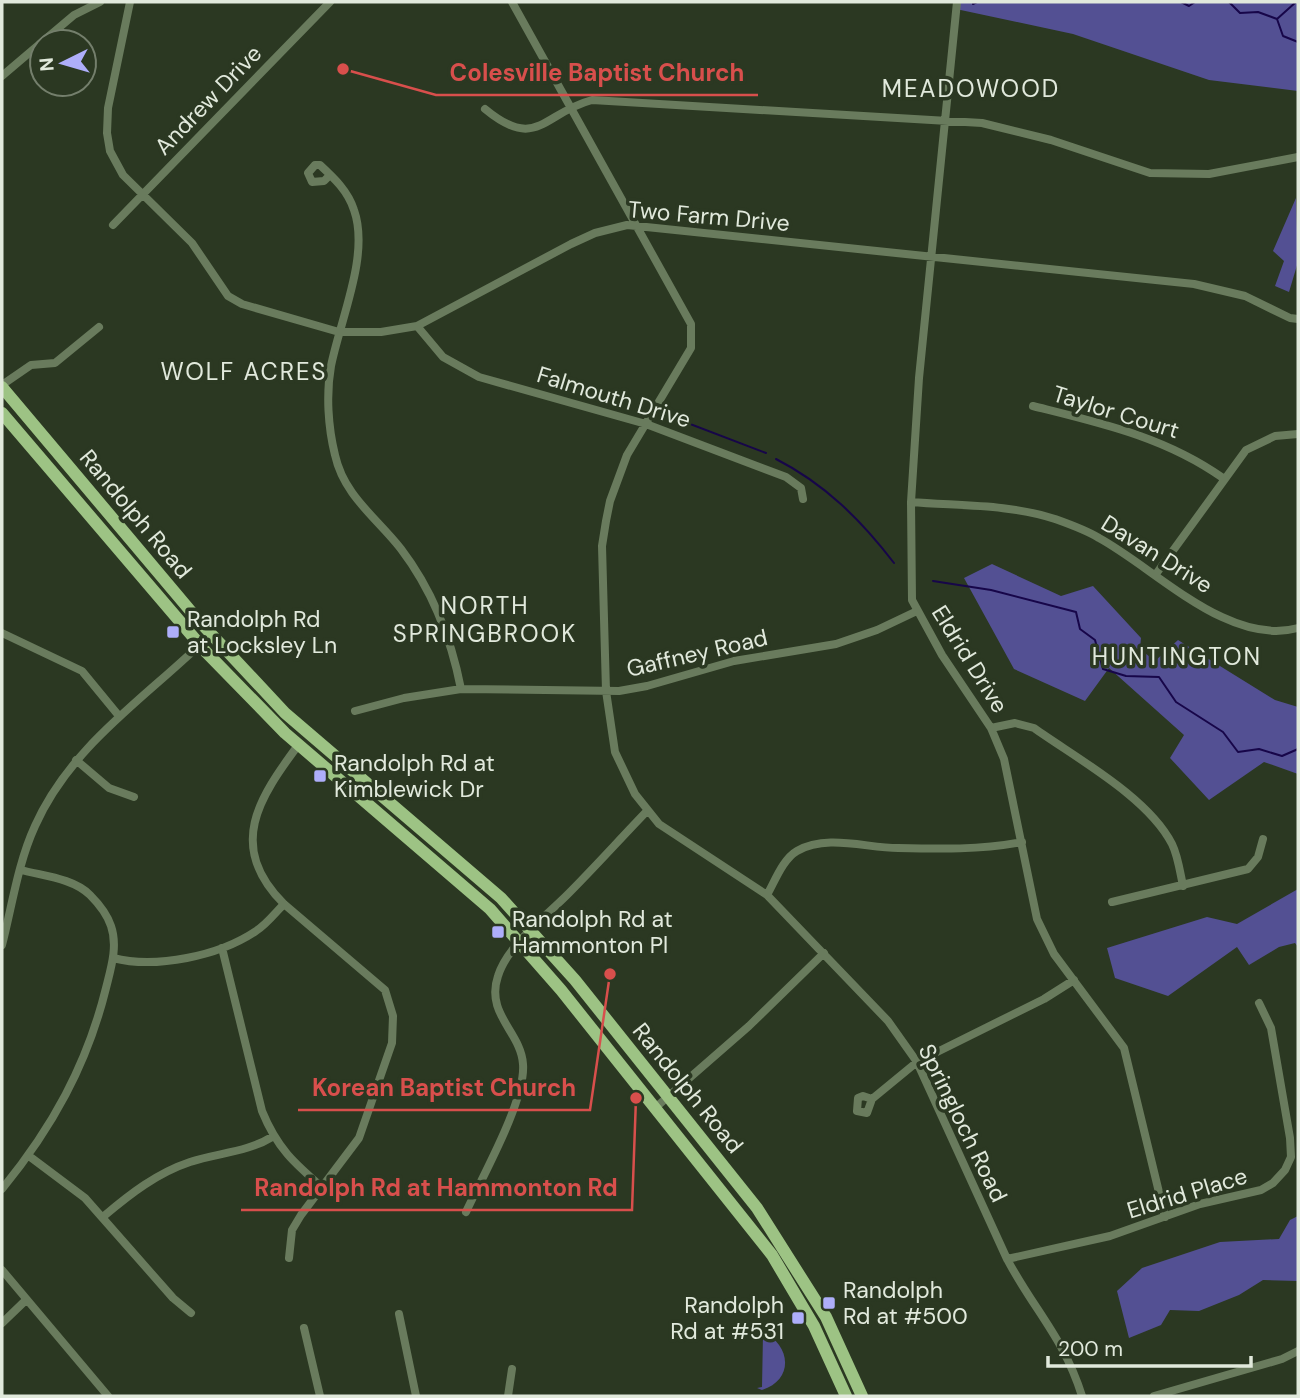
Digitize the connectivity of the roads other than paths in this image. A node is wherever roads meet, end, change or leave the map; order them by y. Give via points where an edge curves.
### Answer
1 (100, 2) edge
2 (130, 2) edge
3 (330, 2) edge
4 (512, 2) edge
5 (957, 2) edge
6 (59, 28) edge
7 (28, 54) edge
8 (2, 76) edge
9 (573, 108) junction
10 (485, 109) dead end
11 (945, 119) junction
12 (1298, 157) edge
13 (329, 176) dead end
14 (143, 195) junction
15 (113, 225) dead end
16 (639, 226) junction
17 (931, 256) junction
18 (1298, 319) edge
19 (416, 326) junction
20 (99, 327) dead end
21 (339, 332) junction
22 (2, 386) edge
23 (1033, 406) dead end
24 (2, 413) edge
25 (646, 424) junction
26 (1298, 433) edge
27 (1223, 478) junction
28 (803, 499) dead end
29 (911, 502) junction
30 (1156, 574) junction
31 (917, 611) junction
32 (1298, 628) edge
33 (2, 633) edge
34 (211, 634) junction
35 (200, 646) junction
36 (461, 689) junction
37 (606, 691) junction
38 (355, 711) dead end
39 (119, 716) junction
40 (990, 728) junction
41 (299, 744) junction
42 (76, 760) junction
43 (134, 797) dead end
44 (647, 811) junction
45 (1263, 838) dead end
46 (1022, 842) junction
47 (21, 870) junction
48 (1183, 886) junction
49 (767, 895) junction
50 (1112, 902) dead end
51 (284, 904) junction
52 (531, 930) junction
53 (520, 944) junction
54 (2, 945) edge
55 (222, 948) junction
56 (824, 953) junction
57 (113, 958) junction
58 (1074, 980) junction
59 (1259, 1003) dead end
60 (917, 1062) junction
61 (667, 1098) junction
62 (872, 1099) dead end
63 (655, 1108) junction
64 (272, 1137) junction
65 (29, 1156) junction
66 (323, 1188) junction
67 (2, 1189) edge
68 (466, 1212) dead end
69 (104, 1216) junction
70 (1165, 1217) junction
71 (289, 1258) dead end
72 (1007, 1259) junction
73 (2, 1270) edge
74 (26, 1300) junction
75 (191, 1313) dead end
76 (400, 1314) dead end
77 (2, 1323) edge
78 (304, 1328) dead end
79 (1298, 1351) edge
80 (512, 1369) dead end
81 (108, 1396) edge
82 (320, 1396) edge
83 (416, 1396) edge
84 (508, 1396) edge
85 (846, 1396) edge
86 (862, 1396) edge
87 (1082, 1396) edge
88 (1154, 1396) edge

1 - 6 street
2 - 14 street, Two Farm Drive via 107,132 115,163
3 - 14 street, Andrew Drive
4 - 9 street, Springloch Road
5 - 11 street, Eldrid Drive
7 - 8 street
9 - 10 street via 524,130 502,123
9 - 11 street via 608,99
9 - 16 street, Springloch Road
11 - 12 street via 1013,129 1150,173 1209,174
11 - 17 street, Eldrid Drive
13 - 21 street via 345,189 359,229 357,260
14 - 15 street, Andrew Drive
14 - 21 street, Two Farm Drive via 192,243 228,296
16 - 17 street, Two Farm Drive
16 - 19 street, Two Farm Drive via 595,233
16 - 25 street, Springloch Road via 683,306 692,336 682,368
17 - 18 street, Two Farm Drive via 1194,284 1232,292
17 - 29 street, Eldrid Drive
19 - 21 street, Two Farm Drive
19 - 25 street, Falmouth Drive via 443,357 479,377
20 - 22 street via 55,363 31,365
21 - 36 street via 328,392 335,456 352,496 399,546 433,597 454,651
22 - 34 main road, Randolph Road
23 - 27 street, Taylor Court via 1152,438 1197,459
24 - 35 main road, Randolph Road
25 - 28 street, Falmouth Drive via 786,477 801,488
25 - 37 street, Springloch Road via 621,467 602,546
26 - 27 street via 1257,442
27 - 30 street
29 - 30 street, Davan Drive via 1053,519 1098,537
29 - 31 street, Eldrid Drive via 910,575
30 - 32 street, Davan Drive via 1236,624 1280,631
31 - 37 street, Gaffney Road via 836,644 734,661 647,687
31 - 40 street, Eldrid Drive
33 - 39 street via 76,667
34 - 35 street
34 - 52 main road, Randolph Road via 285,713 467,867
35 - 39 street
35 - 41 main road, Randolph Road
36 - 37 street, Gaffney Road
36 - 38 street, Gaffney Road
37 - 44 street, Springloch Road via 615,752
39 - 42 street
40 - 46 street, Eldrid Drive via 1012,785
40 - 48 street via 1016,723 1034,728 1140,806 1173,846
41 - 51 street via 264,791 253,826 257,863 273,894
41 - 53 main road, Randolph Road via 459,879
42 - 43 street via 109,788
42 - 47 street via 47,802
44 - 49 street, Springloch Road via 682,842
44 - 52 street
45 - 48 street via 1258,857 1248,869
46 - 49 street via 964,849 811,845 790,856
46 - 58 street, Eldrid Drive via 1037,919 1054,954
47 - 54 street
47 - 57 street via 66,881 88,894 111,925
48 - 50 street
49 - 56 street, Springloch Road
51 - 55 street via 255,932
51 - 66 street via 385,990 393,1016 392,1043 365,1124
52 - 53 street
52 - 61 main road, Randolph Road
53 - 63 main road, Randolph Road
53 - 68 street via 498,976 496,1002 500,1018 520,1048 523,1075
55 - 57 street via 151,964
55 - 64 street
56 - 60 street, Springloch Road via 888,1021
56 - 61 street
57 - 65 street via 80,1070
58 - 60 street
58 - 70 street, Eldrid Drive via 1124,1048
59 - 70 street, Eldrid Place via 1271,1028 1290,1138 1285,1170 1261,1190
60 - 62 street
60 - 72 street, Springloch Road
61 - 63 street
61 - 86 main road, Randolph Road via 753,1202 786,1250 826,1317
63 - 85 main road, Randolph Road via 772,1255 814,1326
64 - 66 street
64 - 69 street via 260,1145 163,1173
65 - 67 street
65 - 69 street
66 - 71 street via 292,1230
69 - 75 street
70 - 72 street, Eldrid Place via 1110,1236
72 - 87 street, Springloch Road via 1066,1350
73 - 74 street
74 - 77 street
74 - 81 street
76 - 83 street
78 - 82 street
79 - 88 street
80 - 84 street

